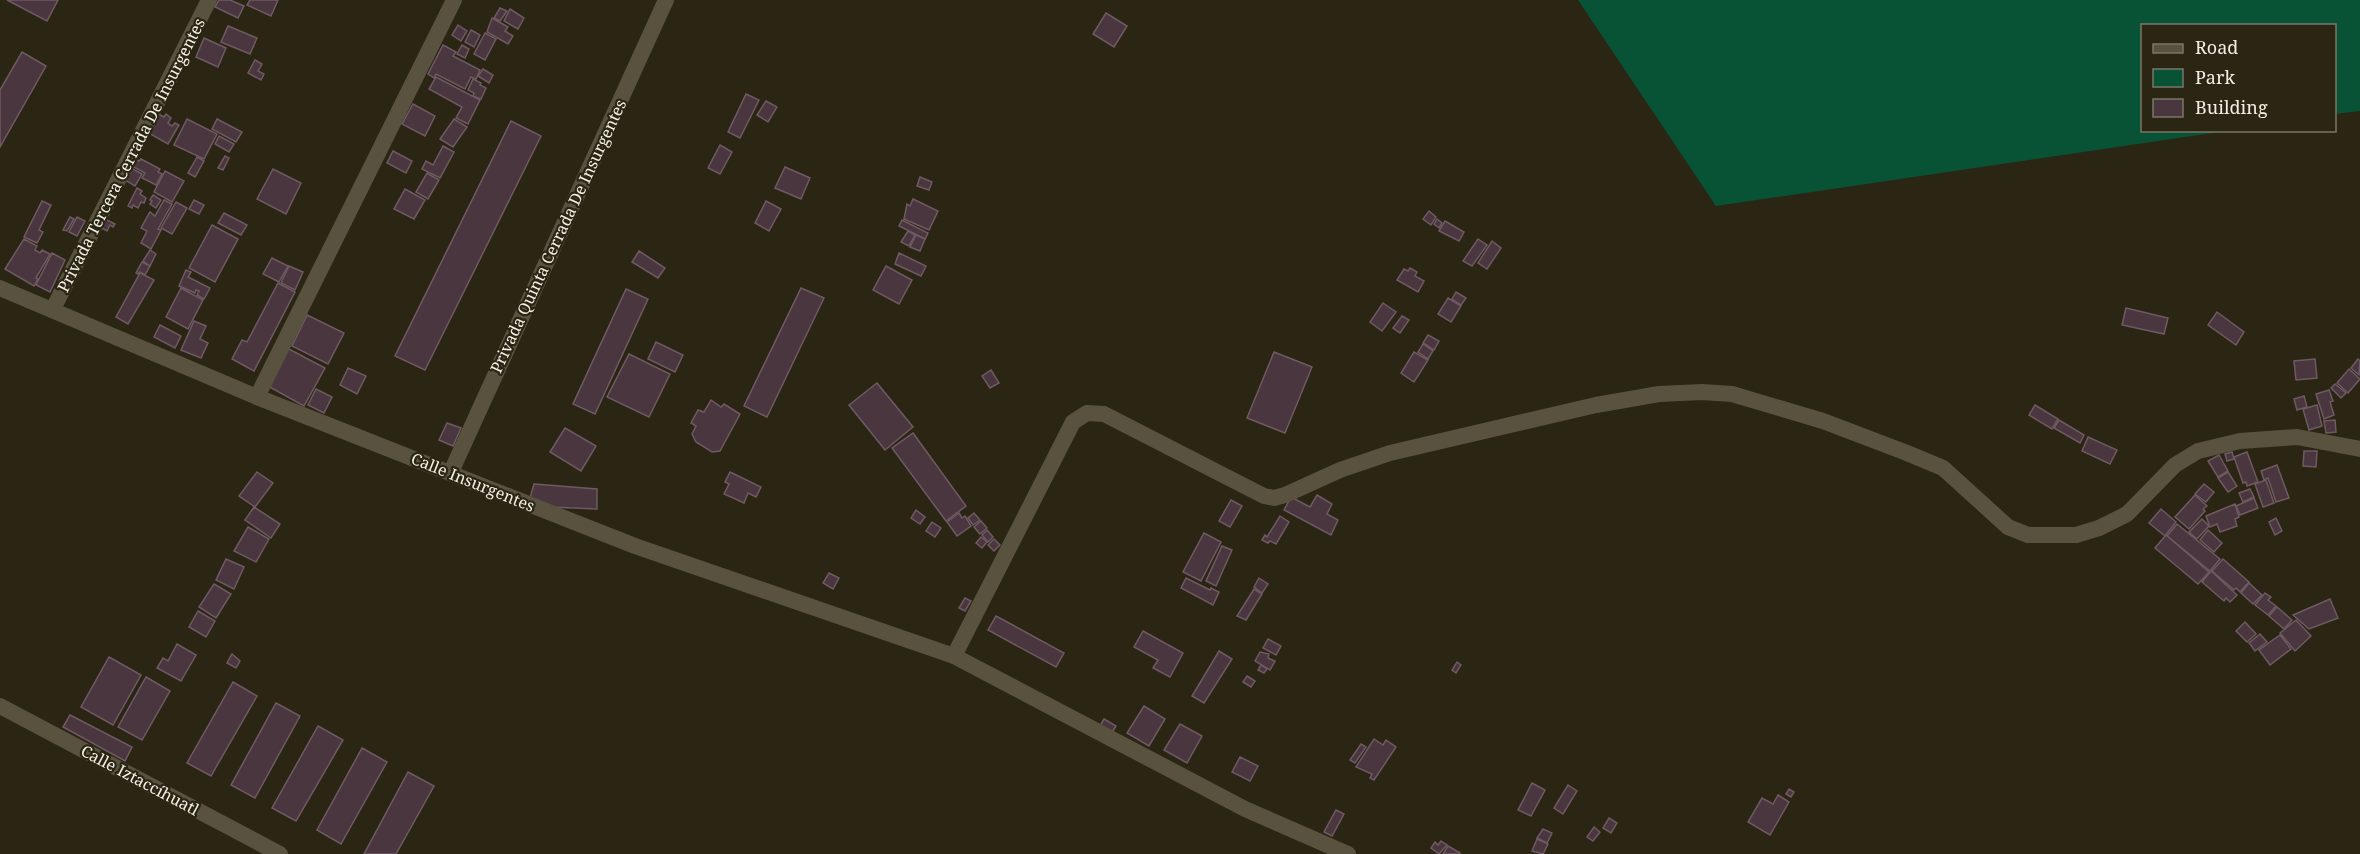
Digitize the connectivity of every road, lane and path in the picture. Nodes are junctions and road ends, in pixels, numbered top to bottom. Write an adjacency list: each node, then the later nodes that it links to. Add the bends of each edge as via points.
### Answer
1 (209, 0): 5 (street, Privada Tercera Cerrada De Insurgentes)
2 (453, 0): 6 (street)
3 (666, 0): 8 (street, Privada Quinta Cerrada De Insurgentes)
4 (0, 288): 5 (street, Calle Insurgentes)
5 (53, 309): 6 (street, Calle Insurgentes)
6 (257, 397): 8 (street, Calle Insurgentes)
7 (2359, 449): 9 (street, via 2297,437 2240,441 2198,451 2175,465 2127,514 2076,535 2049,536 2028,535 2008,527 1943,468 1823,421 1732,394 1659,394 1596,405 1390,453 1274,498 1104,414 1087,413 1073,422)
8 (451, 472): 9 (street, Calle Insurgentes, via 635,546)
9 (954, 656): 12 (street, Calle Insurgentes, via 1245,809)
10 (0, 706): 11 (street, Calle Iztaccíhuatl)
11 (280, 854)
12 (1348, 854)

